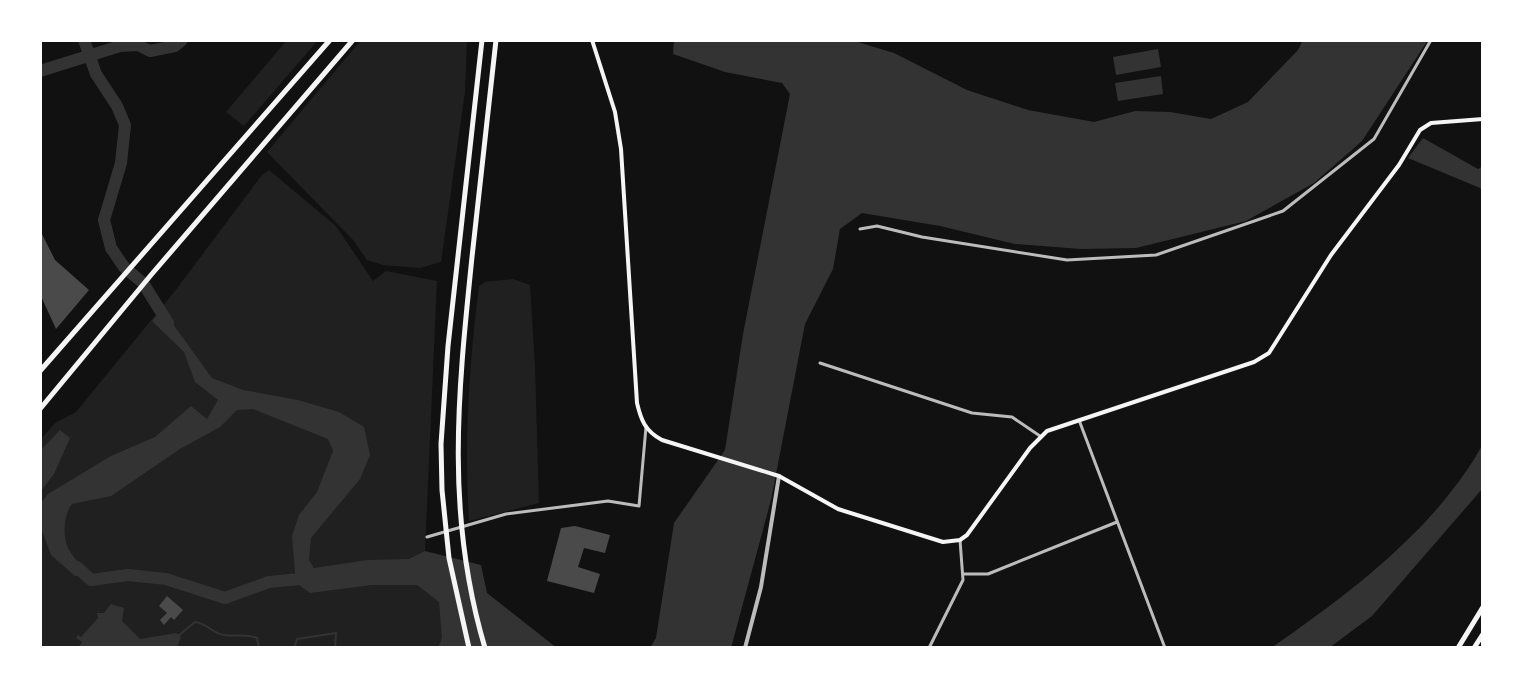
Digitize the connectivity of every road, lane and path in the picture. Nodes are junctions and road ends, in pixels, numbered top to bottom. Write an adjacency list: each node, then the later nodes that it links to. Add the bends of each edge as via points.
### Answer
1 (330, 40): 10 (highway)
2 (353, 40): 11 (highway)
3 (482, 40): 22 (highway, via 442,432 448,546)
4 (496, 40): 23 (highway, via 462,352 457,448 462,537)
5 (592, 40): 13 (main road, via 621,149 637,403)
6 (1431, 40): 8 (street, via 1374,139 1283,211 1156,255 1067,260 877,226)
7 (1483, 119): 12 (main road, via 1431,123 1420,130 1269,353)
8 (860, 229)
9 (820, 363): 14 (street, via 972,413 1012,417)
10 (40, 371)
11 (40, 409)
12 (1079, 420): 14 (main road); 16 (street)
13 (646, 427): 15 (main road, via 662,440); 17 (street, via 639,506 608,501 506,514)
14 (1040, 436): 18 (main road)
15 (779, 476): 18 (main road, via 838,509 937,541); 24 (street)
16 (1118, 522): 19 (street, via 988,574); 26 (street)
17 (427, 537)
18 (960, 540): 19 (street)
19 (963, 574): 25 (street)
20 (1483, 607): 27 (highway)
21 (1483, 634): 28 (highway)
22 (469, 648)
23 (485, 648)
24 (745, 648)
25 (929, 648)
26 (1165, 648)
27 (1458, 648)
28 (1474, 648)

